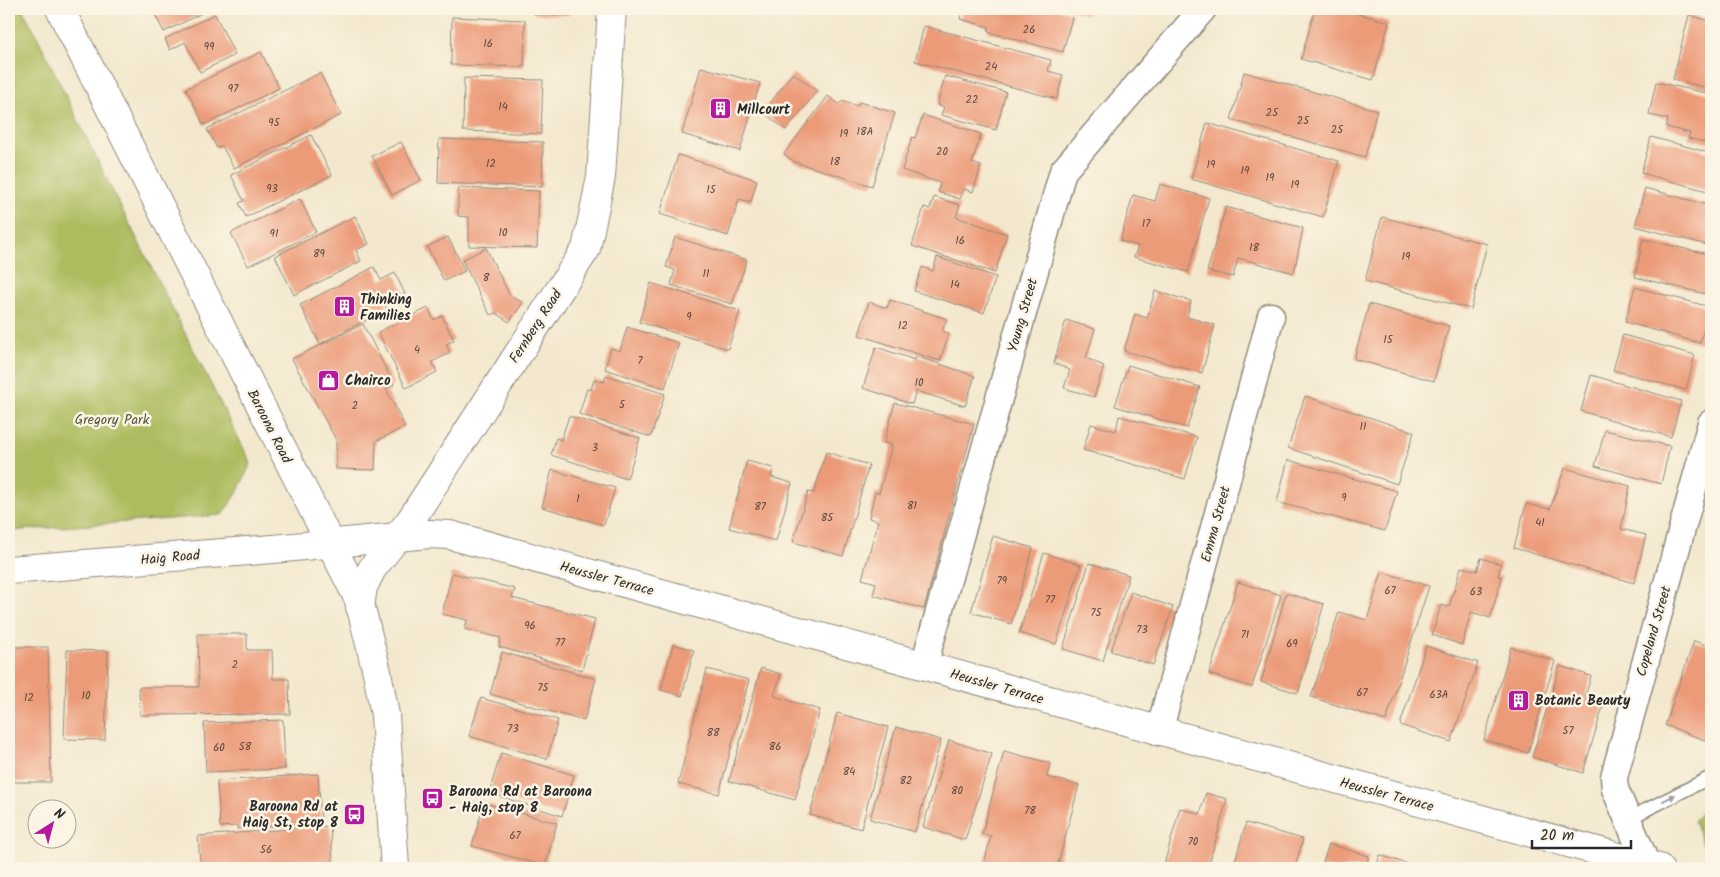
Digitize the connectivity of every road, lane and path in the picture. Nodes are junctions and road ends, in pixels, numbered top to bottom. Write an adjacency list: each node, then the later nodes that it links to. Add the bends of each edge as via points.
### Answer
1 (60, 9): 7 (street, Baroona Road, via 301,488)
2 (612, 9): 6 (street, Fernberg Road, via 601,177 586,249)
3 (1203, 9): 10 (street, Young Street, via 1063,171)
4 (1271, 316): 11 (street, Emma Street)
5 (1711, 423): 13 (street, Copeland Street, via 1617,762 1615,789)
6 (396, 538): 7 (street, Heussler Terrace); 9 (street, Fernberg Road, via 367,577); 10 (street, Heussler Terrace, via 437,534 462,538)
7 (332, 543): 8 (street, Haig Road); 9 (street, Baroona Road, via 358,596)
8 (9, 570)
9 (360, 607): 15 (street, Baroona Road, via 385,715)
10 (924, 665): 11 (street, Heussler Terrace)
11 (1159, 732): 14 (street, Heussler Terrace)
12 (1711, 777): 13 (lane, one-way to 12)
13 (1628, 819): 14 (street, Copeland Street)
14 (1653, 867)
15 (395, 868)

